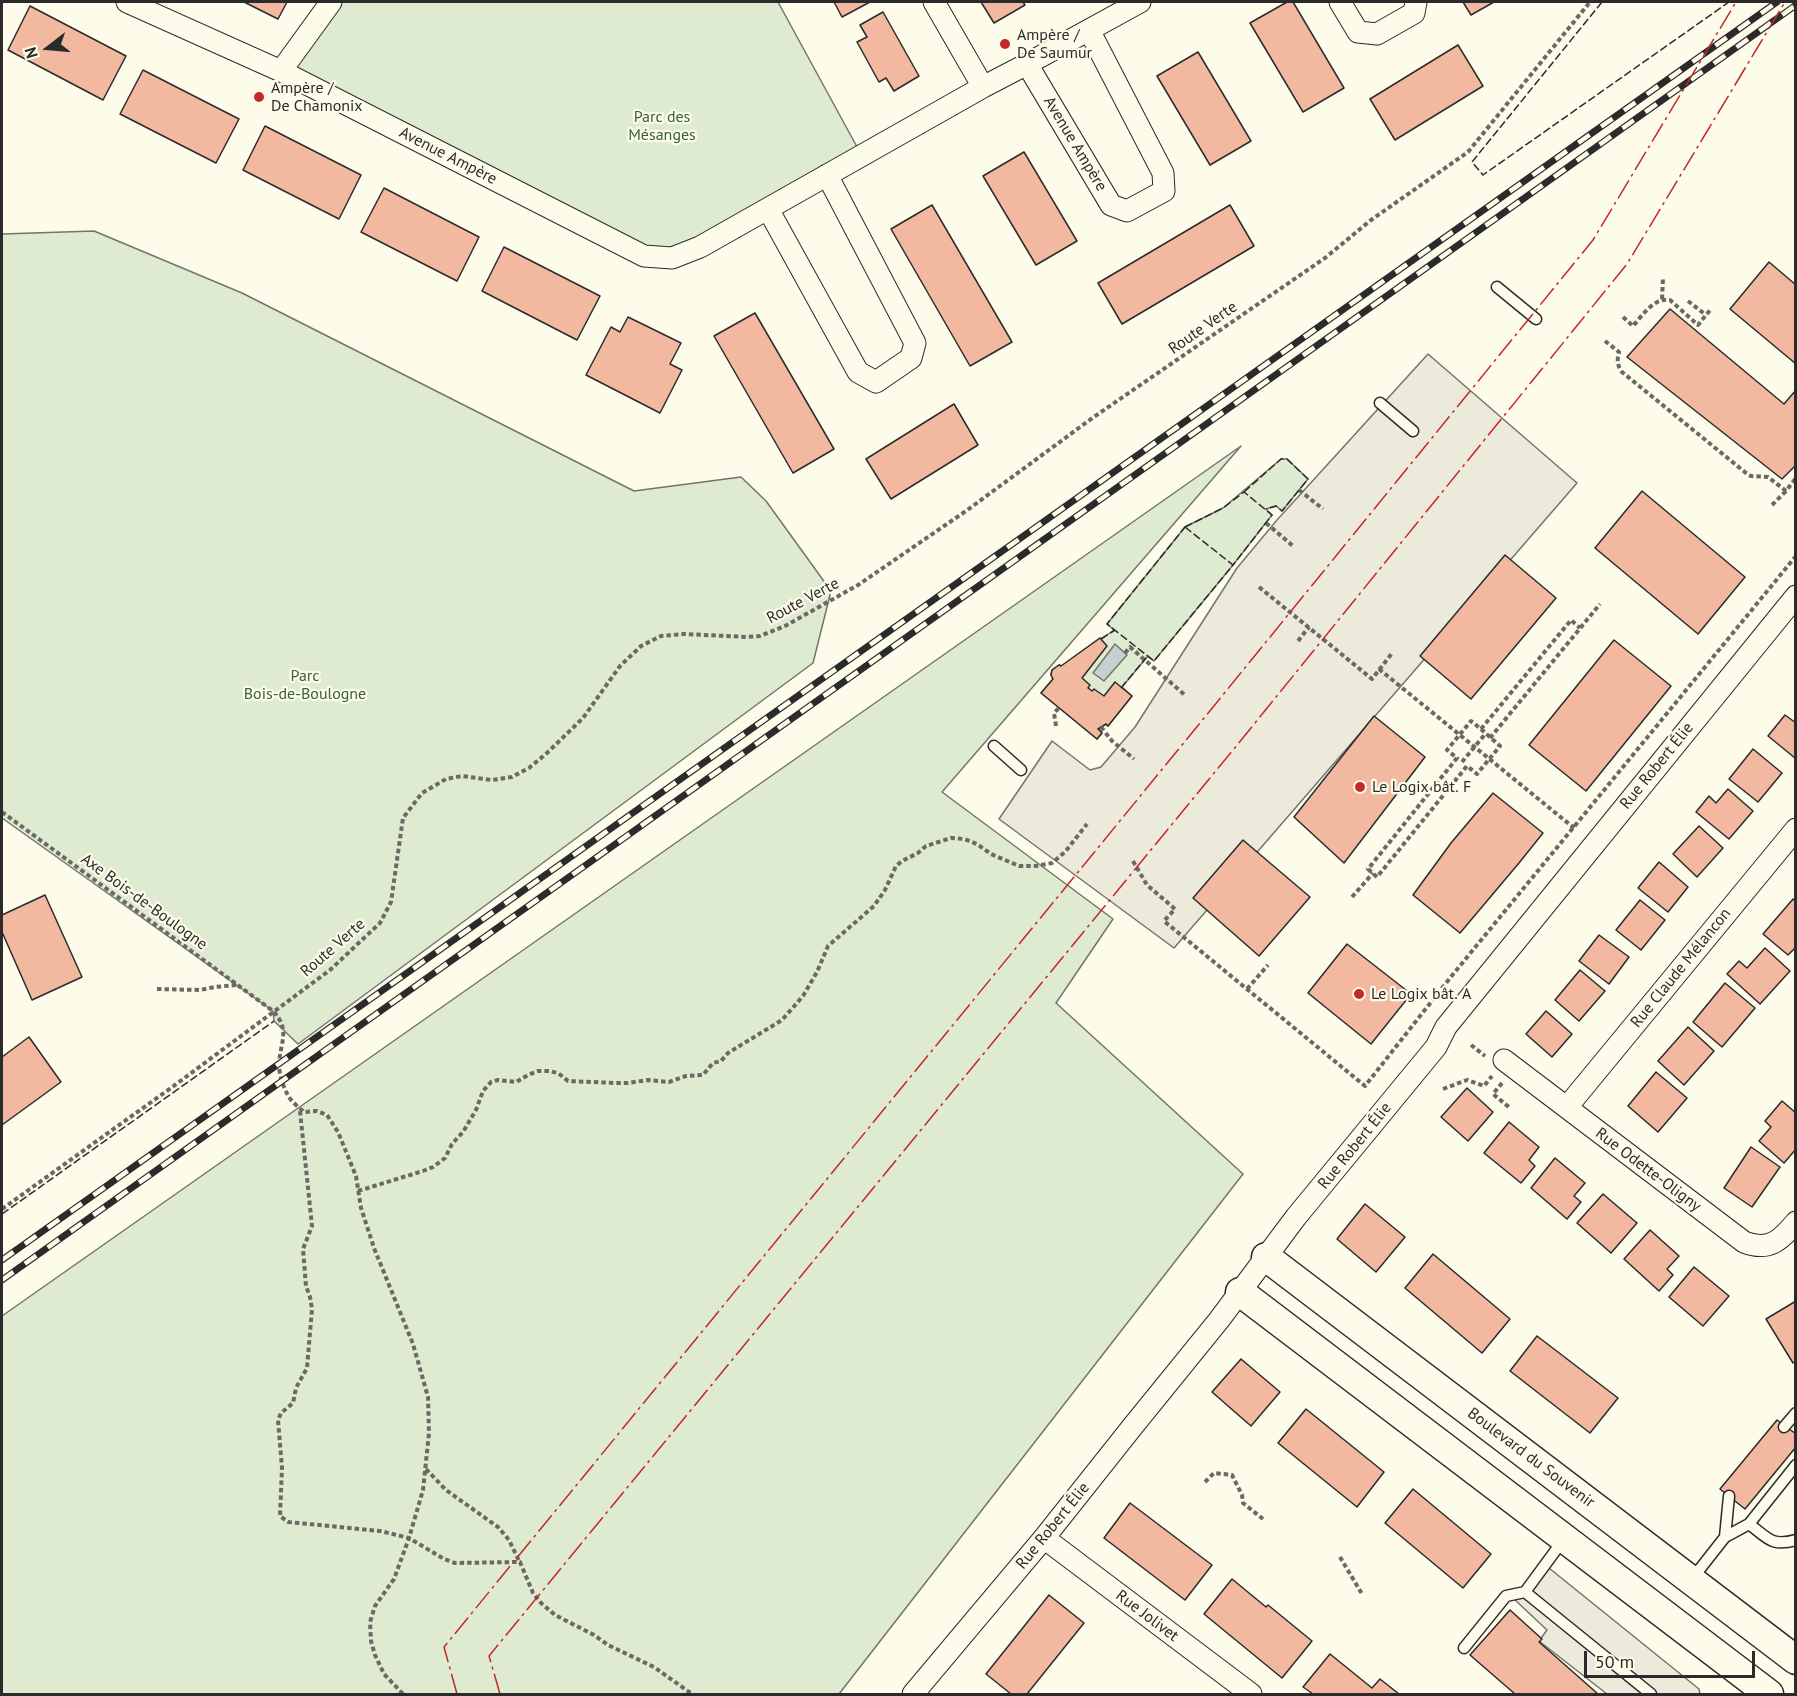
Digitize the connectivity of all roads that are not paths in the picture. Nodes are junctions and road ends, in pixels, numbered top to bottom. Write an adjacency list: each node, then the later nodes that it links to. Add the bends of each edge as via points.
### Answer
1 (127, 2): 9 (street, Avenue Ampère)
2 (331, 2): 9 (street)
3 (934, 2): 10 (street)
4 (1140, 2): 7 (street, Avenue Ampère)
5 (1340, 2): 6 (street, via 1358,32 1377,34 1414,13)
6 (1416, 2)
7 (1089, 30): 8 (street, Avenue Ampère); 8 (street, Avenue Ampère, via 1163,173 1164,190 1146,201 1127,211 1111,205)
8 (1027, 64): 10 (street, Avenue Ampère)
9 (281, 70): 12 (street, Avenue Ampère, via 644,256 672,258 700,247)
10 (983, 87): 11 (street, Avenue Ampère)
11 (827, 175): 12 (street, Avenue Ampère); 12 (street, via 915,343 911,358 876,382 858,372)
12 (768, 208)
13 (1497, 287): 14 (lane)
14 (1536, 319)
15 (1380, 403): 16 (lane)
16 (1413, 431)
17 (1796, 596): 24 (street, Rue Robert Élie, via 1446,1027 1436,1047)
18 (994, 746): 19 (lane)
19 (1021, 770)
20 (1796, 829): 22 (street, Rue Claude Mélancon)
21 (1497, 1067): 22 (street, Rue Odette-Oligny)
22 (1567, 1107): 23 (street, Rue Odette-Oligny, via 1744,1242 1769,1244)
23 (1796, 1222)
24 (1266, 1257): 25 (street, Rue Robert Élie); 35 (street, Boulevard du Souvenir)
25 (1240, 1292): 32 (street, Rue Robert Élie); 33 (street)
26 (1796, 1413): 27 (lane)
27 (1784, 1427)
28 (1796, 1465): 30 (lane)
29 (1729, 1496): 31 (lane)
30 (1749, 1524): 31 (lane); 34 (lane, via 1774,1543)
31 (1725, 1537): 35 (lane)
32 (1044, 1538): 40 (street, Rue Robert Élie); 41 (street, Rue Jolivet)
33 (1564, 1539): 36 (lane); 39 (street)
34 (1796, 1540)
35 (1691, 1580): 38 (street, Boulevard du Souvenir)
36 (1525, 1592): 37 (lane, via 1506,1596); 42 (lane)
37 (1464, 1648)
38 (1794, 1657): 39 (street)
39 (1764, 1693)
40 (913, 1695)
41 (1251, 1695)
42 (1651, 1695)

